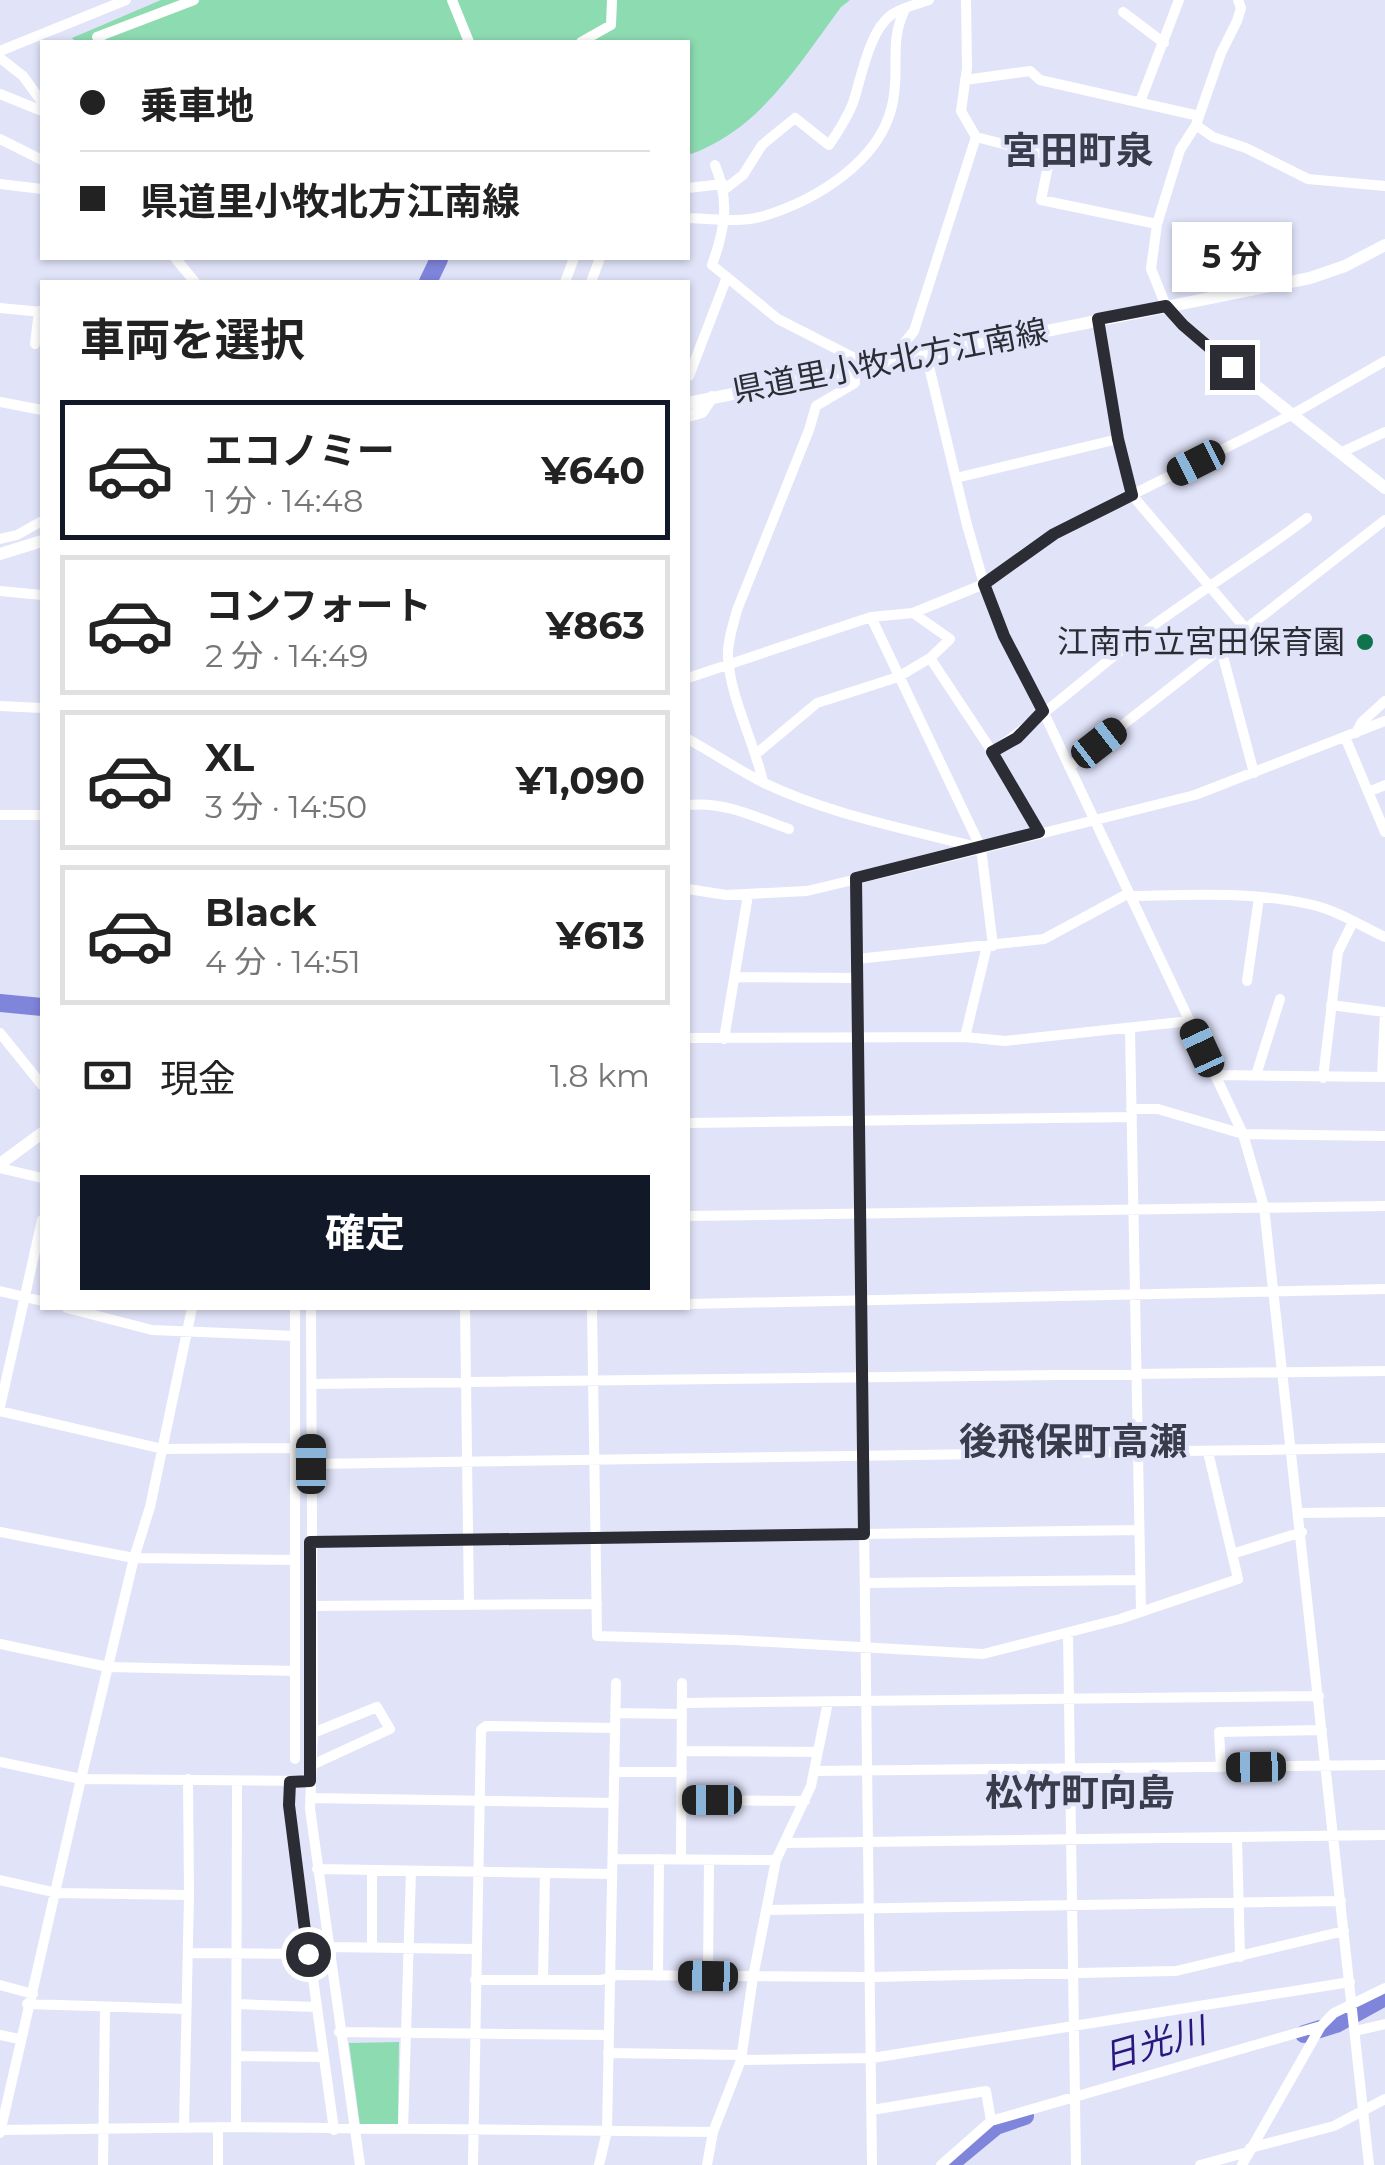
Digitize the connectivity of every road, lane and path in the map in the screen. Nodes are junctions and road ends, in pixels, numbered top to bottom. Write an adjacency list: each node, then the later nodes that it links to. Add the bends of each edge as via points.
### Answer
1 (126, 0): 15 (street)
2 (194, 0): 11 (street)
3 (452, 0): 12 (street)
4 (612, 0): 13 (street, via 611,24)
5 (929, 0): 9 (street)
6 (966, 0): 16 (street)
7 (1180, 0): 14 (street)
8 (1238, 0): 21 (street, via 1238,21)
9 (905, 10): 28 (street, via 876,33 852,105 829,146 795,118); 32 (street, via 894,38 898,76 892,110 862,160 763,216)
10 (1123, 12): 14 (street)
11 (99, 40)
12 (468, 40)
13 (584, 40)
14 (1164, 43): 19 (street)
15 (0, 54): 18 (street)
16 (965, 80): 19 (street, via 1030,71 1040,80); 22 (street, via 961,111)
17 (0, 94): 20 (street)
18 (40, 99)
19 (1140, 102): 21 (street)
20 (40, 110)
21 (1197, 121): 27 (street, via 1213,137 1308,179); 33 (street, via 1180,150)
22 (976, 137): 33 (street, via 1046,155 1041,200); 45 (street, via 914,331)
23 (0, 139): 24 (street)
24 (40, 159)
25 (715, 164): 28 (street)
26 (0, 184): 30 (street)
27 (1385, 186)
28 (724, 187): 29 (street); 32 (street)
29 (690, 188)
30 (40, 190)
31 (690, 218): 32 (street)
32 (724, 220): 36 (street, via 712,265)
33 (1157, 224): 38 (street, via 1151,269)
34 (1385, 245): 38 (main road, 県道里小牧北方江南線, via 1310,278)
35 (177, 260): 37 (street)
36 (727, 277): 47 (street, via 778,319); 49 (street)
37 (193, 280)
38 (1166, 306): 42 (main road, 県道里小牧北方江南線); 54 (main road)
39 (0, 308): 40 (street)
40 (40, 312)
41 (40, 318): 43 (street)
42 (1098, 319): 44 (main road, 県道里小牧北方江南線); 57 (street)
43 (36, 344)
44 (926, 354): 45 (main road, 県道里小牧北方江南線); 59 (street)
45 (890, 362): 47 (main road, 県道里小牧北方江南線)
46 (1384, 365): 54 (street)
47 (870, 366): 48 (main road, 県道里小牧北方江南線)
48 (854, 370): 50 (main road, 県道里小牧北方江南線); 77 (street, via 856,383 816,406 737,610)
49 (690, 373)
50 (712, 397): 52 (main road, 県道里小牧北方江南線); 55 (main road, via 702,412)
51 (0, 402): 53 (street)
52 (690, 403)
53 (40, 410)
54 (1292, 414): 58 (main road); 61 (street)
55 (690, 415)
56 (1385, 432): 58 (street)
57 (1118, 439): 59 (street); 61 (street)
58 (1340, 453): 60 (main road)
59 (956, 478): 68 (street)
60 (1385, 488)
61 (1132, 495): 68 (street, via 1054,534); 69 (street)
62 (1307, 518): 69 (street)
63 (1385, 520): 74 (street)
64 (40, 521): 65 (street)
65 (0, 539)
66 (40, 542): 67 (main road)
67 (0, 554)
68 (984, 584): 72 (street); 83 (street)
69 (1209, 586): 74 (street); 83 (street)
70 (0, 591): 71 (street)
71 (40, 595)
72 (912, 613): 73 (street); 76 (street, via 950,639)
73 (871, 618): 77 (street); 79 (street)
74 (1246, 629): 75 (street)
75 (1221, 649): 89 (street); 90 (street)
76 (930, 658): 79 (street); 87 (street)
77 (728, 662): 78 (street); 88 (street)
78 (690, 677)
79 (898, 677): 88 (street, via 817,703); 101 (street)
80 (1385, 700): 85 (street)
81 (0, 706): 82 (street)
82 (40, 708)
83 (1043, 711): 87 (street); 89 (street)
84 (1385, 722): 85 (street)
85 (1350, 735): 90 (street); 93 (street)
86 (690, 740): 91 (street)
87 (992, 752): 99 (street)
88 (756, 754): 91 (street)
89 (1069, 766): 97 (street)
90 (1254, 773): 97 (street, via 1195,795)
91 (763, 782): 101 (street)
92 (1385, 785): 93 (street)
93 (1368, 792): 100 (street)
94 (690, 805): 98 (street, via 710,802)
95 (40, 815): 96 (street)
96 (0, 816)
97 (1093, 818): 99 (street); 105 (street)
98 (789, 829)
99 (1039, 832): 101 (street)
100 (1385, 832)
101 (982, 848): 102 (street); 109 (street)
102 (856, 878): 104 (street); 110 (street)
103 (690, 890): 104 (street)
104 (748, 894): 111 (street)
105 (1130, 894): 106 (street); 109 (street, via 1044,939); 117 (street)
106 (1259, 898): 107 (street, via 1312,904); 113 (street)
107 (1353, 922): 108 (street); 115 (street, via 1338,952)
108 (1385, 937)
109 (990, 946): 110 (street); 123 (street)
110 (857, 959): 112 (street)
111 (735, 977): 112 (street); 122 (street)
112 (858, 978): 120 (street)
113 (1247, 981)
114 (1280, 999): 126 (street)
115 (1330, 1005): 116 (street); 128 (street)
116 (1385, 1012): 127 (street)
117 (1190, 1021): 118 (street); 125 (street)
118 (1130, 1028): 123 (street); 130 (street)
119 (0, 1033): 124 (street)
120 (858, 1037): 122 (street); 123 (street); 131 (street)
121 (690, 1038): 122 (street)
122 (724, 1038)
123 (966, 1038)
124 (5, 1044): 129 (street)
125 (1214, 1075): 126 (street); 133 (street)
126 (1256, 1075): 128 (street)
127 (1384, 1077): 128 (street)
128 (1323, 1078)
129 (40, 1084)
130 (1132, 1113): 131 (street); 133 (street, via 1158,1110); 140 (street)
131 (859, 1121): 132 (street); 141 (street)
132 (690, 1123)
133 (1243, 1134): 135 (street); 139 (street)
134 (40, 1135): 136 (main road)
135 (1385, 1136)
136 (0, 1166): 137 (street)
137 (40, 1177)
138 (1385, 1206): 139 (street)
139 (1264, 1207): 140 (street); 146 (street)
140 (1133, 1209): 141 (street); 147 (street)
141 (860, 1213): 142 (street); 149 (street)
142 (690, 1216)
143 (40, 1229): 148 (street)
144 (1385, 1289): 146 (street)
145 (0, 1291): 148 (street)
146 (1276, 1293): 147 (street); 160 (street)
147 (1135, 1295): 149 (street); 162 (street)
148 (24, 1297): 150 (street); 167 (street)
149 (862, 1300): 151 (street); 163 (street)
150 (40, 1301)
151 (690, 1304)
152 (75, 1310): 158 (street)
153 (192, 1310): 158 (street)
154 (296, 1310): 159 (street)
155 (311, 1310): 165 (street)
156 (466, 1310): 166 (street)
157 (592, 1310): 164 (street)
158 (186, 1334): 159 (street); 170 (street)
159 (295, 1336): 168 (street)
160 (1283, 1370): 161 (street); 162 (street); 171 (street)
161 (1385, 1371)
162 (1136, 1374): 163 (street); 173 (street)
163 (862, 1378): 164 (street); 174 (street)
164 (593, 1382): 166 (street); 175 (street)
165 (311, 1384): 166 (street); 177 (street)
166 (466, 1384): 176 (street)
167 (0, 1409): 170 (street)
168 (295, 1448): 170 (street); 189 (street)
169 (1385, 1448): 171 (street)
170 (163, 1449): 188 (street)
171 (1293, 1451): 172 (street); 179 (street)
172 (1208, 1452): 173 (street); 187 (street)
173 (1138, 1453): 174 (street); 180 (street)
174 (864, 1457): 175 (street); 183 (street)
175 (594, 1461): 176 (street); 184 (street)
176 (466, 1462): 177 (street); 185 (street)
177 (311, 1464): 186 (street)
178 (1385, 1512): 179 (street)
179 (1299, 1514): 182 (street)
180 (1140, 1530): 183 (street); 190 (street)
181 (0, 1532): 188 (street)
182 (1302, 1532): 187 (street); 203 (street)
183 (864, 1534): 184 (street); 191 (street)
184 (596, 1538): 185 (street); 193 (street)
185 (467, 1540): 186 (street); 192 (street)
186 (310, 1542): 194 (street)
187 (1232, 1554): 195 (street, via 1238,1579)
188 (134, 1558): 189 (street); 199 (street)
189 (295, 1560): 200 (street)
190 (1140, 1580): 191 (street); 195 (street)
191 (865, 1583): 198 (street)
192 (468, 1603): 193 (street); 194 (street)
193 (597, 1604): 198 (street, via 597,1636)
194 (310, 1606): 211 (street)
195 (1141, 1612): 196 (street)
196 (1068, 1634): 198 (street, via 984,1654); 204 (street)
197 (0, 1644): 199 (street)
198 (866, 1647): 205 (street)
199 (108, 1666): 200 (street); 225 (street)
200 (295, 1672): 214 (street)
201 (616, 1683): 208 (street)
202 (682, 1683): 207 (street)
203 (1318, 1696): 204 (street); 210 (street)
204 (1068, 1698): 205 (street); 220 (street)
205 (866, 1701): 206 (street); 224 (street)
206 (828, 1702): 207 (street); 213 (street)
207 (682, 1708): 208 (street); 212 (street)
208 (616, 1713): 209 (street)
209 (615, 1728): 222 (street); 231 (street, via 486,1726)
210 (1322, 1730): 218 (street); 219 (street, via 1219,1732)
211 (312, 1733): 217 (street); 217 (street, via 377,1707 390,1729)
212 (682, 1751): 213 (street); 223 (street)
213 (818, 1752): 221 (street)
214 (295, 1759)
215 (0, 1762): 225 (street)
216 (1385, 1765): 218 (street)
217 (312, 1766): 227 (street)
218 (1326, 1766): 219 (street); 236 (street)
219 (1221, 1768): 220 (street)
220 (1070, 1769): 224 (street); 238 (street)
221 (814, 1771): 224 (street); 233 (street)
222 (614, 1772): 223 (street); 234 (street)
223 (682, 1772): 232 (street)
224 (868, 1772): 239 (street)
225 (81, 1778): 226 (street); 253 (street)
226 (188, 1779): 228 (street); 254 (street)
227 (310, 1781): 229 (street); 230 (street)
228 (237, 1782): 229 (street); 266 (street)
229 (290, 1782): 267 (street)
230 (310, 1798): 231 (street); 246 (street)
231 (480, 1800): 234 (street); 249 (street)
232 (682, 1800): 233 (street); 243 (street)
233 (805, 1801): 240 (street)
234 (614, 1803): 241 (street)
235 (1385, 1835): 236 (street)
236 (1334, 1836): 237 (street); 255 (street)
237 (1237, 1837): 238 (street); 256 (street)
238 (1071, 1840): 239 (street); 257 (street)
239 (870, 1842): 240 (street); 258 (street)
240 (784, 1843): 245 (street)
241 (613, 1859): 242 (street); 251 (street)
242 (659, 1859): 243 (street); 270 (street)
243 (681, 1859): 244 (street)
244 (709, 1860): 245 (street); 271 (street)
245 (776, 1860): 259 (street)
246 (318, 1869): 247 (street); 261 (street)
247 (372, 1870): 248 (street); 262 (street)
248 (410, 1871): 249 (street); 263 (street)
249 (476, 1872): 250 (street); 264 (street)
250 (545, 1873): 251 (street); 276 (street)
251 (611, 1874): 274 (street)
252 (0, 1880): 253 (street)
253 (57, 1893): 254 (street); 280 (street)
254 (189, 1895): 265 (street)
255 (1341, 1901): 256 (street); 260 (street)
256 (1239, 1903): 257 (street); 268 (street)
257 (1072, 1907): 258 (street); 269 (street)
258 (870, 1909): 259 (street); 272 (street)
259 (767, 1910): 273 (street)
260 (1344, 1931): 268 (street); 277 (street)
261 (328, 1947): 262 (street); 290 (street)
262 (372, 1948): 263 (street)
263 (410, 1948): 264 (street); 291 (street)
264 (475, 1949): 275 (street)
265 (188, 1952): 266 (street); 284 (street)
266 (236, 1952): 267 (street); 281 (street)
267 (308, 1954): 282 (street)
268 (1240, 1957): 269 (street, via 1176,1971)
269 (1072, 1973): 272 (street); 287 (street)
270 (658, 1976): 271 (street); 274 (street)
271 (708, 1976): 273 (street)
272 (872, 1976): 273 (street); 300 (street)
273 (752, 1977): 299 (street)
274 (609, 1978): 276 (street); 294 (street)
275 (475, 1980): 276 (street); 292 (street)
276 (543, 1980)
277 (1350, 1982): 285 (street); 287 (street)
278 (0, 1986): 280 (street)
279 (1385, 1988): 285 (street)
280 (30, 1999): 283 (street); 295 (street)
281 (237, 2004): 282 (street); 297 (street)
282 (316, 2006): 298 (street)
283 (105, 2007): 284 (street); 309 (street)
284 (186, 2009): 306 (street)
285 (1353, 2011): 288 (street, via 1334,2012); 289 (street)
286 (1385, 2024): 289 (street)
287 (1073, 2026): 300 (street); 302 (street)
288 (1320, 2028): 302 (street); 317 (street)
289 (1355, 2031): 304 (street)
290 (340, 2032): 291 (street); 308 (street)
291 (404, 2033): 292 (street); 311 (street)
292 (474, 2034): 294 (street); 313 (street)
293 (0, 2035): 295 (street)
294 (608, 2035): 296 (street)
295 (19, 2038): 314 (street)
296 (608, 2053): 299 (street); 315 (street)
297 (238, 2056): 298 (street); 307 (street)
298 (323, 2056): 312 (street)
299 (741, 2057): 300 (street); 316 (street)
300 (872, 2058): 303 (street)
301 (1385, 2099): 304 (street)
302 (1075, 2100): 305 (street); 327 (street)
303 (872, 2110): 305 (street, via 986,2092); 325 (street)
304 (1362, 2113): 317 (street); 330 (street)
305 (991, 2121): 318 (street)
306 (184, 2128): 309 (street); 310 (street)
307 (236, 2128): 310 (street); 312 (street)
308 (353, 2128): 311 (street); 312 (street); 321 (street)
309 (103, 2129): 314 (street); 319 (street)
310 (218, 2129): 320 (street)
311 (403, 2129): 313 (street)
312 (334, 2130)
313 (473, 2130): 315 (street); 322 (street)
314 (0, 2131)
315 (606, 2131): 316 (street); 323 (street)
316 (713, 2132): 324 (street)
317 (1249, 2150): 328 (street); 329 (street)
318 (958, 2158): 326 (street)
319 (103, 2165)
320 (218, 2165)
321 (360, 2165)
322 (473, 2165)
323 (599, 2165)
324 (706, 2165)
325 (872, 2165)
326 (941, 2165)
327 (1076, 2165)
328 (1200, 2165)
329 (1242, 2165)
330 (1369, 2165)

